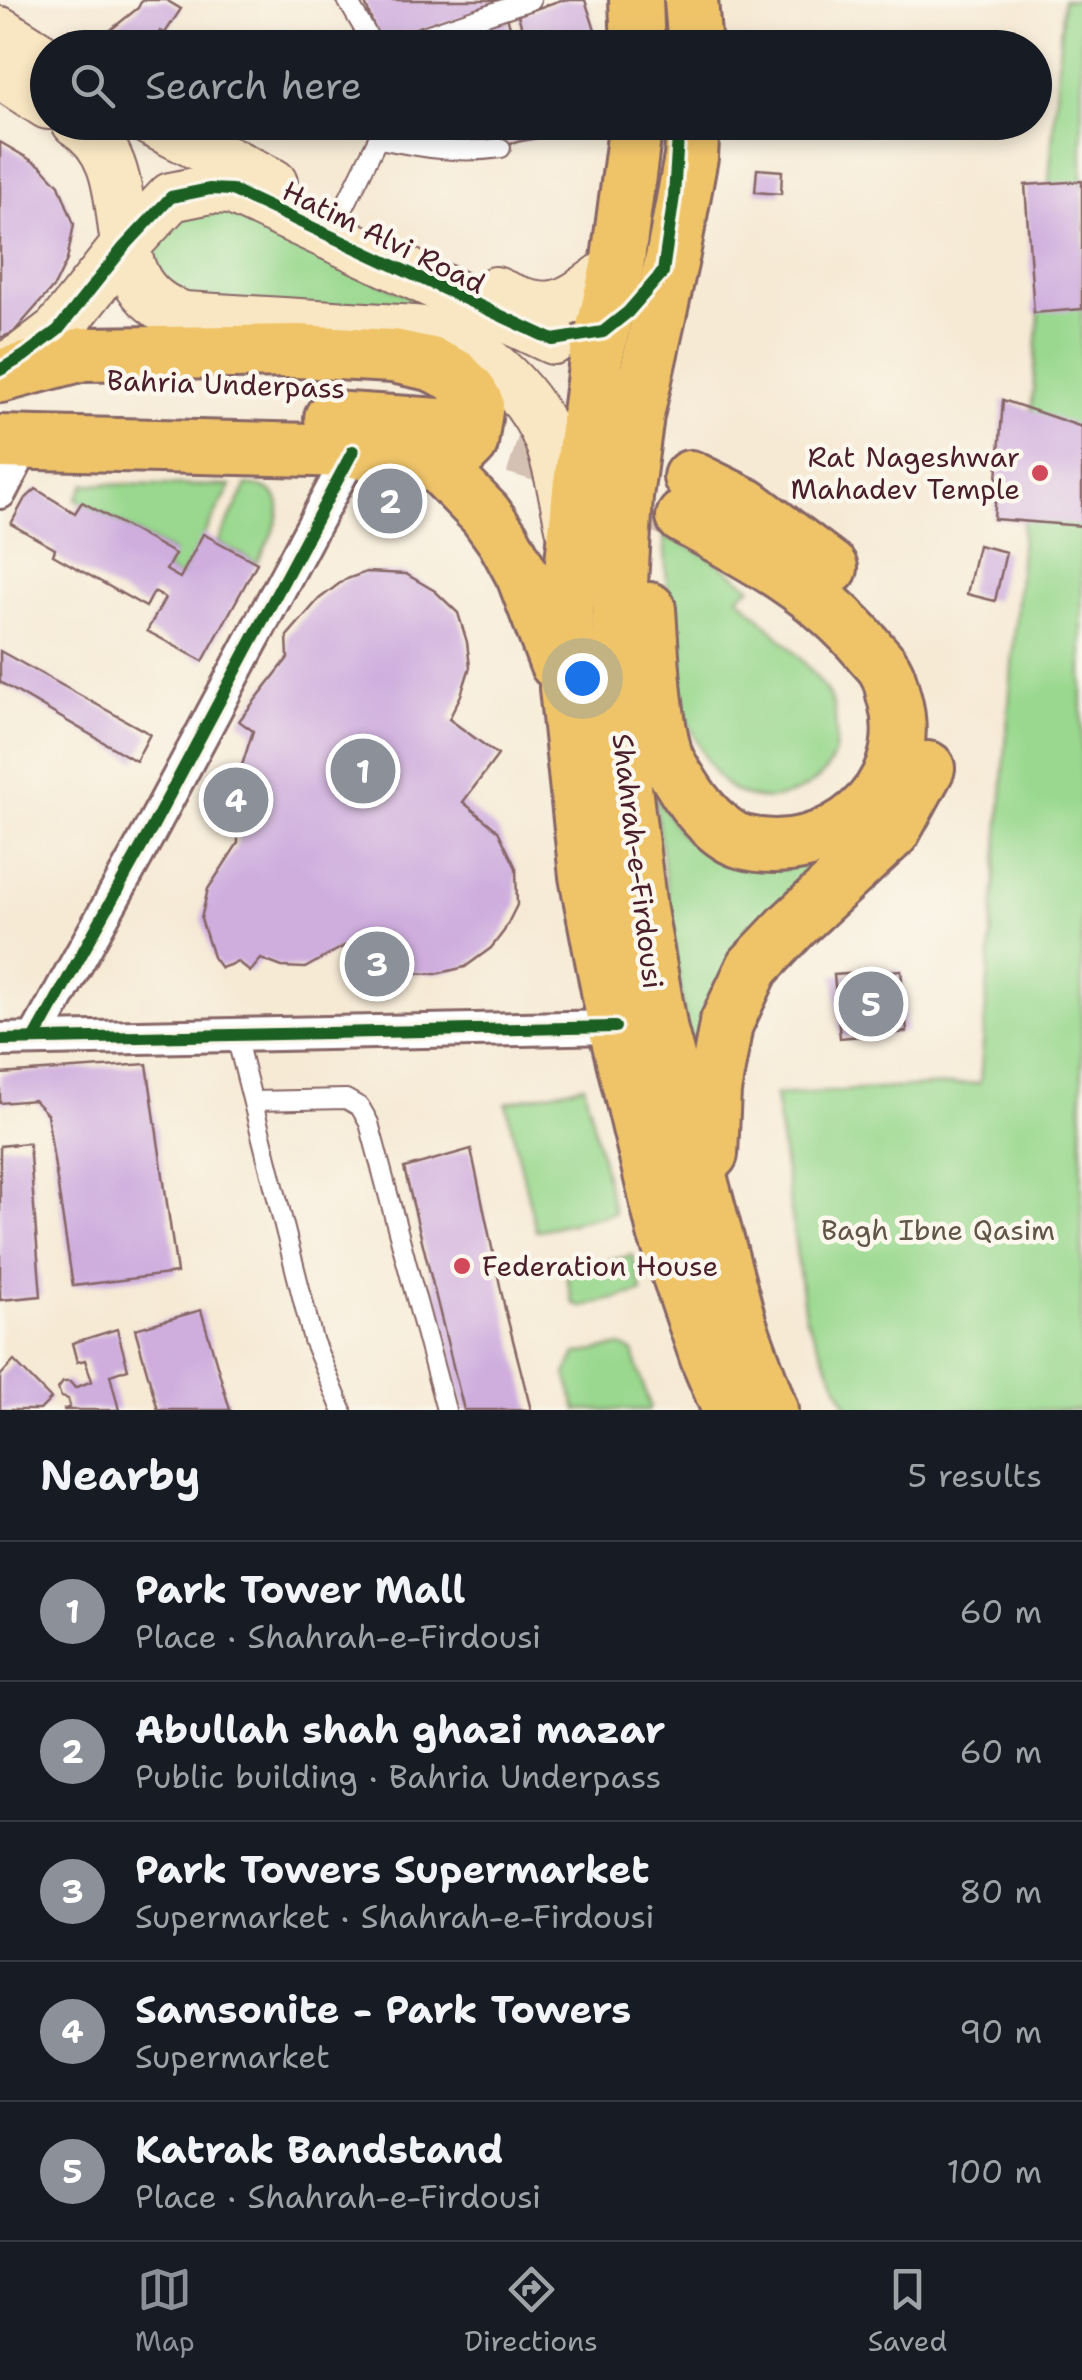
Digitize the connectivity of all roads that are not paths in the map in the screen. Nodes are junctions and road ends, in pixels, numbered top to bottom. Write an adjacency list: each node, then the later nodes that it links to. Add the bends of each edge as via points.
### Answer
1 (346, 0): 5 (lane)
2 (531, 0): 6 (lane)
3 (636, 0): 7 (main road)
4 (691, 0): 8 (main road)
5 (364, 30)
6 (441, 30)
7 (637, 30)
8 (694, 30)
9 (0, 31): 10 (street)
10 (30, 49)
11 (0, 74): 12 (street)
12 (30, 93)
13 (93, 140): 23 (street, via 118,180)
14 (184, 140): 19 (street, Hatim Alvi Road)
15 (379, 140): 22 (lane)
16 (407, 140): 20 (lane, via 434,150)
17 (634, 140): 24 (main road)
18 (692, 140): 31 (main road, Shahrah-e-Firdousi, via 637,415)
19 (198, 148): 21 (street); 22 (street, Hatim Alvi Road)
20 (502, 148)
21 (232, 190): 23 (street, via 170,198); 25 (street)
22 (342, 214): 24 (street, Hatim Alvi Road, via 528,304 564,304)
23 (124, 246): 26 (street, via 58,330); 32 (street, via 148,296 184,316 399,329 464,346 500,372 531,407 560,478)
24 (617, 267): 25 (main road)
25 (575, 350): 31 (main road)
26 (0, 375): 27 (main road, Bahria Underpass, via 359,388); 27 (main road, via 83,354 393,356 431,364 470,391 476,404 471,444 454,460)
27 (444, 429): 28 (main road, Bahria Underpass, via 239,413); 29 (main road); 33 (main road, via 522,576)
28 (9, 434): 29 (main road); 30 (street)
29 (352, 450): 36 (street)
30 (0, 492)
31 (603, 494): 32 (main road, Shahrah-e-Firdousi); 39 (main road, Shahrah-e-Firdousi, via 622,772 640,910 662,1030); 39 (main road, via 646,549 666,755 697,809 740,841 783,846 826,837 858,818 885,783 898,753 900,723 887,672 848,626 686,497 747,505 844,578 887,621 924,673 934,721 930,762 893,832 753,967 726,1024 714,1091)
32 (574, 550): 33 (main road, Shahrah-e-Firdousi)
33 (566, 688): 34 (main road, Shahrah-e-Firdousi, via 586,876)
34 (615, 1027): 35 (street); 42 (main road, Shahrah-e-Firdousi, via 664,1232)
35 (236, 1036): 36 (street); 38 (lane)
36 (36, 1038): 37 (street)
37 (0, 1040)
38 (252, 1101): 40 (lane, via 314,1340); 41 (lane, via 346,1098 369,1122)
39 (709, 1201): 43 (main road, Shahrah-e-Firdousi, via 740,1325)
40 (342, 1410)
41 (446, 1410)
42 (730, 1410)
43 (771, 1410)

